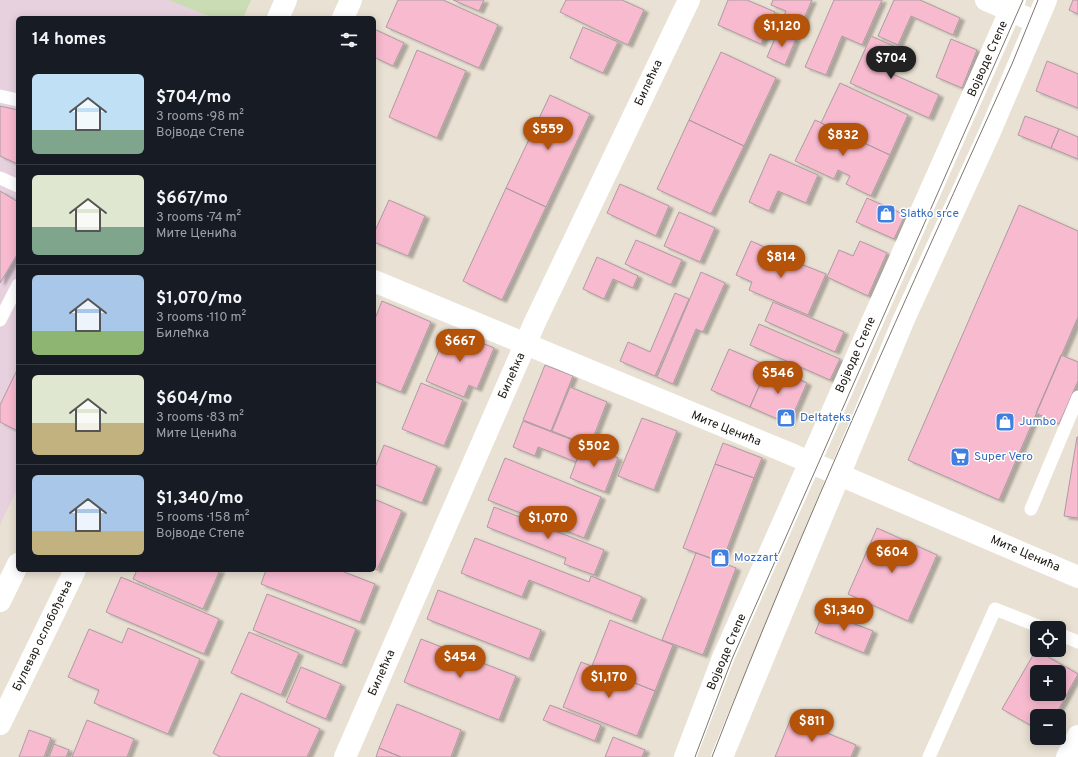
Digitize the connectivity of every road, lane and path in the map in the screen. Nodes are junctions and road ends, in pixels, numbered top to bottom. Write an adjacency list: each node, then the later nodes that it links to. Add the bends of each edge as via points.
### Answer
1 (286, 0): 7 (main road)
2 (352, 0): 8 (main road)
3 (689, 0): 17 (main road, Билећка)
4 (986, 0): 6 (main road)
5 (1046, 0): 9 (main road)
6 (1012, 5): 9 (main road); 19 (main road, Војводе Степе)
7 (279, 16)
8 (344, 16)
9 (1036, 22): 20 (main road, via 989,134 904,319)
10 (0, 96): 11 (lane)
11 (16, 100)
12 (0, 178): 13 (lane)
13 (16, 185)
14 (376, 282): 17 (main road, Мите Ценића)
15 (16, 289): 16 (lane)
16 (0, 320)
17 (525, 345): 19 (main road, Мите Ценића); 31 (main road, Билећка)
18 (1078, 397): 21 (lane)
19 (810, 463): 20 (main road, Мите Ценића); 32 (main road, Војводе Степе, via 723,658)
20 (839, 476): 24 (main road, Мите Ценића); 33 (main road)
21 (1031, 509)
22 (16, 568): 25 (main road)
23 (74, 572): 29 (main road, Булевар ослобођења)
24 (1078, 577)
25 (0, 601)
26 (1030, 623): 34 (lane, via 995,609)
27 (1066, 637): 28 (lane)
28 (1078, 642)
29 (0, 724)
30 (1078, 736): 35 (main road)
31 (345, 757)
32 (685, 757)
33 (722, 757)
34 (929, 757)
35 (1067, 757)

